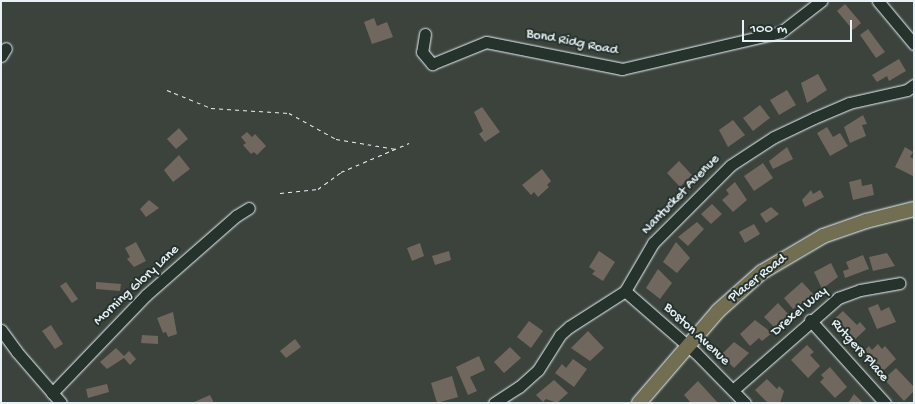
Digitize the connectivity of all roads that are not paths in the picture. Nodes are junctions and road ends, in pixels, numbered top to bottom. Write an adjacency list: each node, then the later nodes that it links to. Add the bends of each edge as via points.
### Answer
1 (821, 1): 3 (street, Bond Ridg Road, via 781,32 622,68 486,42 432,64 422,52)
2 (878, 1): 4 (street)
3 (425, 34)
4 (914, 44)
5 (914, 85): 9 (street, Nantucket Avenue, via 907,90 849,103 814,118 774,137 731,165 653,243)
6 (249, 208): 14 (street, Morning Glory Lane, via 146,295)
7 (914, 209): 12 (main road, Placer Road, via 844,228 788,255 728,301)
8 (899, 283): 10 (street, Drexel Way, via 848,293)
9 (625, 291): 12 (street, Boston Avenue); 16 (street, via 564,331 538,370)
10 (810, 320): 13 (street, Drexel Way); 19 (street, Rutgers Place)
11 (1, 330): 14 (street)
12 (688, 346): 13 (street, Boston Avenue); 17 (main road, Placer Road)
13 (733, 390): 18 (street, Boston Avenue)
14 (52, 393): 15 (street)
15 (61, 403)
16 (494, 403)
17 (639, 403)
18 (745, 403)
19 (885, 403)

